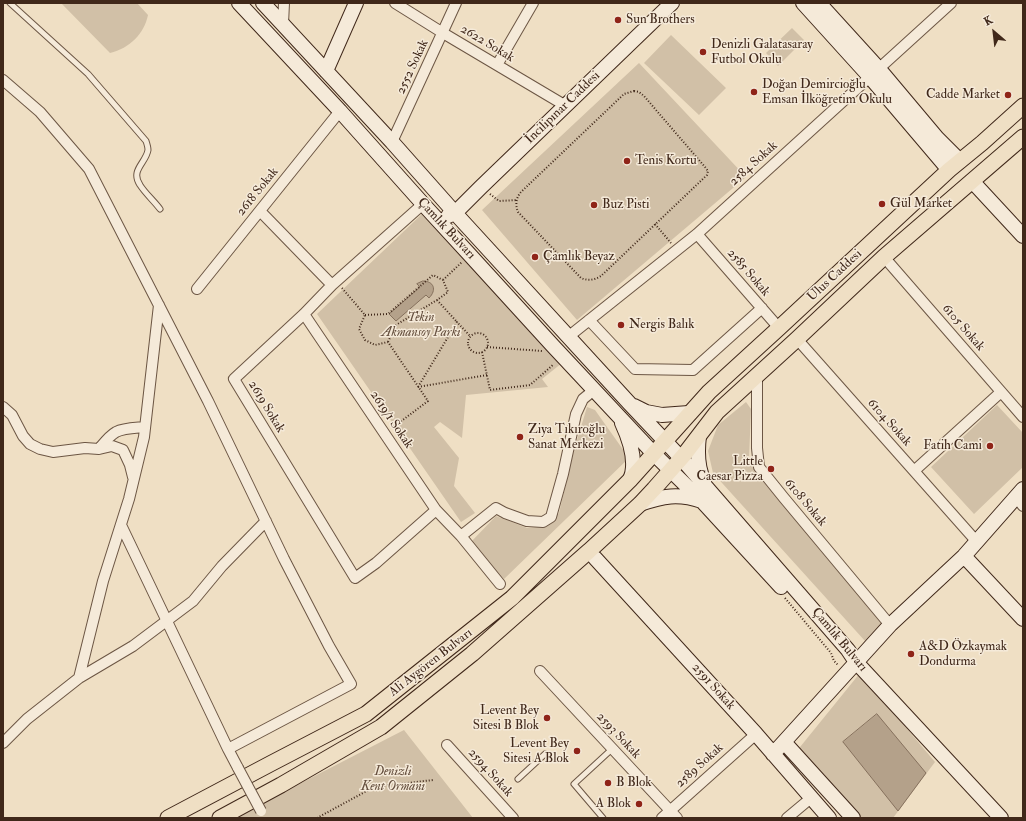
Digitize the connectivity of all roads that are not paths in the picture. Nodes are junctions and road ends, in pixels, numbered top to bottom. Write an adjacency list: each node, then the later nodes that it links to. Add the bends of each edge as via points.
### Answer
1 (10, 3): 28 (lane, via 88,74 146,141 146,157 138,168 137,176 139,184)
2 (239, 3): 21 (main road, Çamlık Bulvarı)
3 (263, 3): 13 (main road, Çamlık Bulvarı)
4 (284, 3): 13 (street)
5 (356, 3): 16 (main road)
6 (395, 3): 14 (street, 2622 Sokak)
7 (456, 3): 14 (street, 2552 Sokak)
8 (533, 3): 15 (street)
9 (672, 3): 19 (main road, İncilipınar Caddesi)
10 (803, 3): 17 (main road)
11 (819, 3): 17 (main road)
12 (952, 3): 17 (street, 2584 Sokak)
13 (283, 24): 16 (main road, Çamlık Bulvarı)
14 (443, 33): 15 (street, 2622 Sokak); 23 (street, 2552 Sokak)
15 (497, 65): 19 (street, 2622 Sokak)
16 (326, 71): 23 (main road, Çamlık Bulvarı)
17 (874, 73): 24 (main road); 30 (street, 2584 Sokak)
18 (3, 80): 35 (street, via 40,112 89,169)
19 (566, 106): 27 (main road, İncilipınar Caddesi, via 466,202)
20 (1023, 106): 24 (main road, Ulus Caddesi)
21 (340, 111): 26 (main road, Çamlık Bulvarı); 29 (street, 2618 Sokak)
22 (1023, 137): 25 (main road, Ulus Caddesi)
23 (392, 142): 27 (main road, Çamlık Bulvarı)
24 (954, 166): 39 (main road, Ulus Caddesi)
25 (972, 181): 31 (main road); 32 (main road, Ulus Caddesi)
26 (423, 204): 27 (main road, via 443,216 449,216); 33 (street, 2619 Sokak); 43 (main road, Çamlık Bulvarı)
27 (450, 208): 40 (main road, Çamlık Bulvarı)
28 (160, 209)
29 (260, 211): 33 (street); 34 (street, 2618 Sokak)
30 (696, 234): 36 (street, 2585 Sokak); 38 (street, 2584 Sokak)
31 (1023, 236)
32 (884, 257): 41 (main road, Ulus Caddesi); 44 (street, 6105 Sokak)
33 (334, 283): 37 (street, 2619 Sokak)
34 (197, 289)
35 (159, 305): 50 (street); 65 (street)
36 (762, 308): 38 (street, via 693,370 635,368); 39 (street, 2585 Sokak)
37 (304, 314): 64 (street, 2619/1 Sokak); 64 (street, 2619 Sokak, via 234,379 355,578 376,563)
38 (589, 320): 40 (street, 2584 Sokak)
39 (779, 328): 47 (main road, Ulus Caddesi)
40 (568, 337): 45 (main road, Çamlık Bulvarı)
41 (797, 339): 42 (main road, Ulus Caddesi); 57 (street, 6104 Sokak)
42 (757, 375): 51 (main road, Ulus Caddesi, via 717,412); 74 (street, 6108 Sokak, via 759,467)
43 (594, 390): 48 (main road, Çamlık Bulvarı); 67 (street, via 583,399 576,414 551,517 542,522 527,521 496,508)
44 (1001, 392): 49 (street, 6105 Sokak); 57 (street)
45 (630, 404): 47 (main road, via 646,412 662,415); 52 (main road, Çamlık Bulvarı)
46 (3, 407): 53 (street, via 12,415 30,444 40,449 53,452)
47 (689, 413): 52 (main road, Ulus Caddesi)
48 (620, 417): 54 (main road, Çamlık Bulvarı); 59 (main road, via 634,466)
49 (1023, 417)
50 (145, 427): 53 (street, via 115,432); 58 (street)
51 (699, 436): 55 (main road, Ulus Caddesi); 60 (main road, via 698,464)
52 (665, 442): 54 (main road, Ulus Caddesi); 55 (main road, Çamlık Bulvarı)
53 (99, 449): 58 (street, via 112,446 123,450)
54 (654, 454): 56 (main road, Çamlık Bulvarı); 59 (main road, Ali Aygören Bulvarı)
55 (681, 458): 56 (main road, Ulus Caddesi); 60 (main road, Çamlık Bulvarı)
56 (671, 470): 62 (main road, Çamlık Bulvarı); 63 (main road, Ali Aygören Bulvarı)
57 (914, 471): 68 (street, 6104 Sokak)
58 (134, 479): 66 (street)
59 (630, 480): 90 (main road, Ali Aygören Bulvarı, via 512,598 366,714)
60 (706, 487): 75 (main road, Çamlık Bulvarı)
61 (1020, 497): 68 (main road)
62 (702, 501): 63 (main road, via 670,496); 75 (main road, Çamlık Bulvarı, via 842,652)
63 (640, 504): 91 (main road, Ali Aygören Bulvarı, via 472,654 381,727)
64 (436, 510): 67 (street, 2619/1 Sokak)
65 (266, 521): 73 (street, via 222,566 193,601); 82 (street, via 351,684)
66 (121, 525): 73 (street); 77 (street)
67 (461, 536): 71 (street, 2619/1 Sokak)
68 (977, 542): 69 (main road)
69 (964, 556): 72 (main road); 74 (main road)
70 (595, 558): 78 (main road, 2591 Sokak)
71 (500, 584)
72 (1023, 619)
73 (167, 620): 77 (street, via 133,646); 82 (street)
74 (890, 625): 75 (main road)
75 (856, 662): 79 (main road); 98 (main road, Çamlık Bulvarı)
76 (540, 671): 83 (street, 2593 Sokak)
77 (78, 678): 80 (street)
78 (756, 734): 85 (main road, 2591 Sokak); 89 (street, 2589 Sokak)
79 (784, 742): 85 (main road); 97 (main road)
80 (3, 743)
81 (447, 745): 92 (street, 2594 Sokak)
82 (228, 748): 88 (street, bridge)
83 (612, 749): 89 (street, 2593 Sokak); 93 (lane, via 574,784)
84 (545, 754): 86 (lane)
85 (773, 754): 87 (main road, 2591 Sokak)
86 (518, 779)
87 (811, 798): 95 (street); 96 (main road, 2591 Sokak)
88 (263, 814)
89 (674, 814): 94 (street, 2589 Sokak)
90 (168, 818)
91 (220, 818)
92 (513, 818)
93 (603, 818)
94 (662, 818)
95 (787, 818)
96 (828, 818)
97 (853, 818)
98 (1001, 818)

